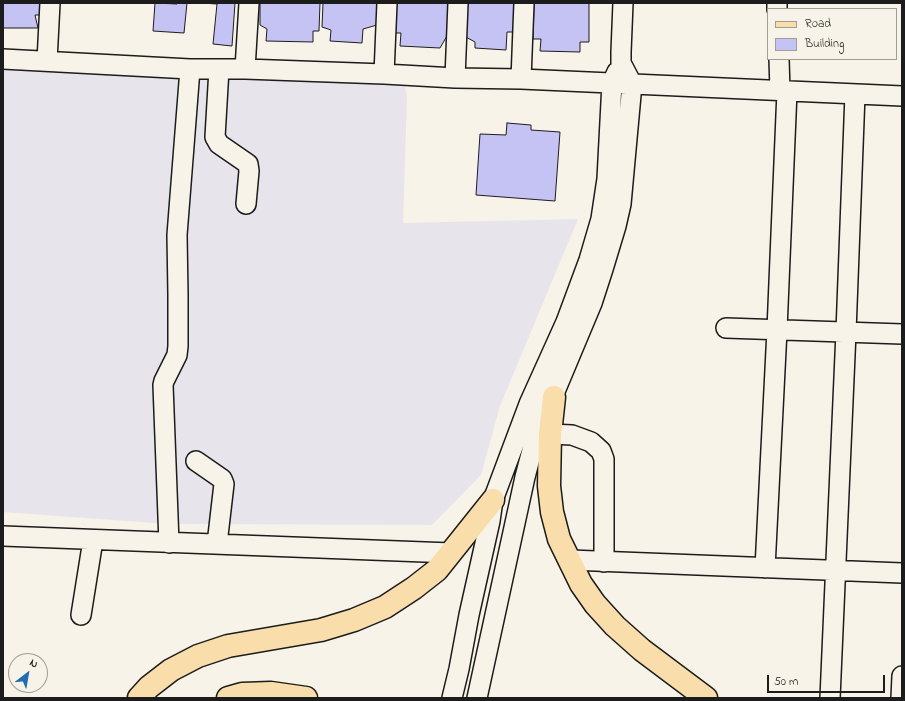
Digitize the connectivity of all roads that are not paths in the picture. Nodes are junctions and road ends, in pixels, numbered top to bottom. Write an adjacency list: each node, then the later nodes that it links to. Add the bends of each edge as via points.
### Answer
1 (50, 3): 9 (street)
2 (249, 3): 13 (street)
3 (387, 3): 14 (street)
4 (458, 3): 15 (street)
5 (524, 3): 16 (street)
6 (623, 3): 10 (street)
7 (3, 59): 9 (street)
8 (779, 60): 19 (street)
9 (47, 61): 11 (street)
10 (621, 64): 17 (street); 18 (street)
11 (190, 68): 12 (street); 33 (street, via 177,235 178,346 177,355 163,386)
12 (219, 69): 13 (street); 22 (street, via 215,137 219,144 248,164)
13 (245, 69): 14 (street)
14 (384, 74): 15 (street)
15 (455, 78): 16 (street)
16 (520, 79): 17 (street)
17 (612, 83): 18 (street); 30 (street, via 607,179 601,219 566,322 529,404)
18 (632, 84): 19 (street); 27 (street, via 621,204 616,226 592,303)
19 (784, 91): 20 (street); 24 (street)
20 (855, 94): 21 (street); 25 (street)
21 (902, 96)
22 (246, 204)
23 (726, 328): 24 (street)
24 (777, 330): 25 (street); 38 (street)
25 (846, 332): 26 (street); 39 (street)
26 (902, 334)
27 (554, 397): 28 (main road); 47 (street, via 536,439 525,477)
28 (550, 434): 36 (main road, via 549,486 552,512 559,539); 37 (street, via 572,435 591,442 601,451 604,459)
29 (196, 461): 34 (street, via 222,479 224,484)
30 (493, 500): 35 (main road); 46 (street)
31 (3, 536): 32 (street)
32 (93, 540): 33 (street); 41 (street)
33 (169, 543): 34 (street)
34 (217, 544): 35 (street)
35 (451, 553): 43 (main road, via 437,570 385,607 321,630 228,646 198,656 172,670)
36 (570, 560): 37 (street); 48 (main road, via 581,584 615,626 642,650)
37 (604, 562): 38 (street)
38 (765, 568): 39 (street)
39 (836, 570): 40 (street); 49 (street)
40 (902, 573)
41 (81, 615)
42 (902, 676): 50 (street)
43 (139, 698)
44 (228, 698): 45 (main road, via 242,694 271,693)
45 (306, 698)
46 (452, 698)
47 (477, 698)
48 (706, 698)
49 (830, 698)
50 (901, 698)

